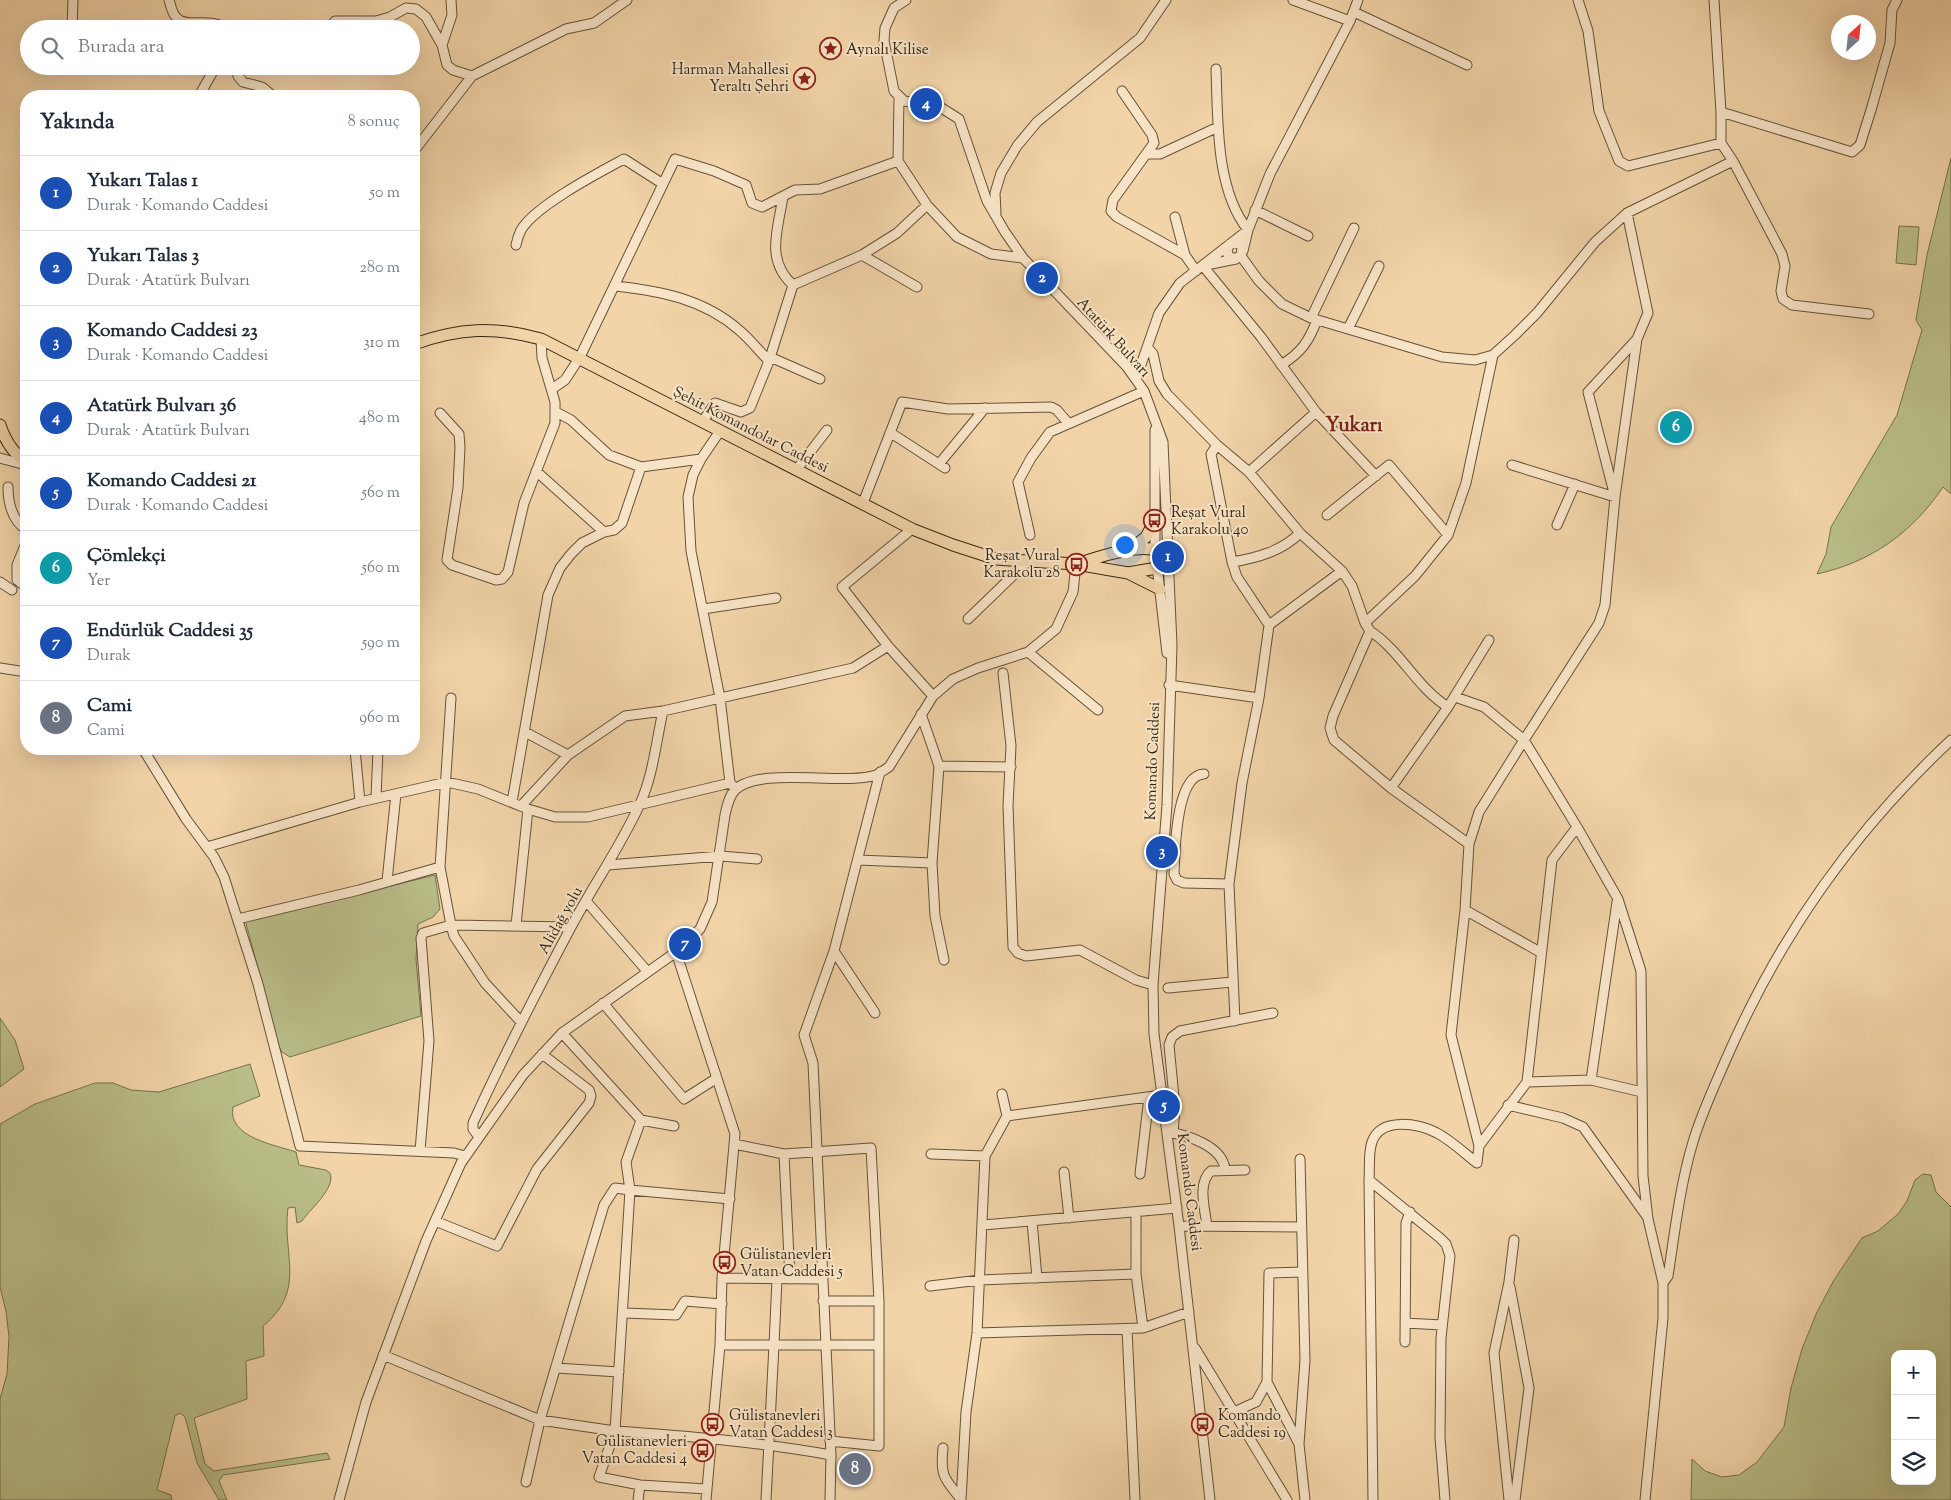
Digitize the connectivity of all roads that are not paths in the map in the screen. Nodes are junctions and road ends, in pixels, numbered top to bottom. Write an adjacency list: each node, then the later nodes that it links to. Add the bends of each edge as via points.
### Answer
1 (73, 0): 13 (street)
2 (169, 0): 14 (street)
3 (451, 0): 16 (street, via 452,10)
4 (627, 0): 21 (street, via 594,23 566,29)
5 (906, 0): 25 (street, via 894,8 885,28 891,84)
6 (1166, 0): 38 (street, via 1140,38 1037,122 1017,146 1001,173 995,192)
7 (1293, 0): 12 (street)
8 (1358, 0): 12 (street)
9 (1578, 0): 29 (street, via 1588,32 1599,111 1619,161 1628,166)
10 (1714, 0): 26 (street)
11 (1897, 0): 26 (street, via 1892,10 1890,43 1871,110 1860,145 1852,152)
12 (1352, 16): 17 (street); 36 (street, via 1270,174)
13 (72, 20)
14 (179, 20)
15 (379, 20): 16 (street, via 411,8 426,17)
16 (442, 45): 21 (street, via 447,65)
17 (1467, 65)
18 (1216, 69): 27 (street)
19 (212, 75): 22 (street)
20 (238, 75): 23 (street, via 243,82)
21 (472, 76): 28 (street)
22 (203, 90)
23 (265, 90)
24 (1122, 91): 30 (street, via 1152,135 1154,143)
25 (898, 96): 31 (street); 38 (street, Atatürk Bulvarı, via 911,103 940,107 959,118 987,200)
26 (1721, 112): 29 (street)
27 (1218, 127): 30 (street, via 1160,154); 41 (street, via 1230,194)
28 (420, 143)
29 (1721, 143): 32 (street)
30 (1148, 154): 45 (street, via 1113,200 1111,211)
31 (898, 161): 34 (street, via 820,189 795,190); 35 (street)
32 (1733, 161): 37 (street); 54 (street, via 1782,254 1785,266 1781,295 1785,302)
33 (663, 184): 34 (street, via 675,159 746,185 752,203 758,206 765,206); 44 (street, via 624,159 583,180 531,218 521,230); 52 (street)
34 (784, 196): 51 (street, via 774,252 783,276)
35 (927, 205): 47 (street, via 897,233); 48 (street, via 957,237 991,254)
36 (1255, 210): 41 (street); 42 (street)
37 (1627, 214): 58 (street, via 1648,313); 61 (street, via 1595,242 1537,313)
38 (996, 216): 48 (street, Atatürk Bulvarı)
39 (1175, 217): 45 (street)
40 (1354, 228): 55 (street)
41 (1248, 230): 43 (street); 46 (street)
42 (1308, 236)
43 (1230, 244): 46 (street, via 1240,244); 46 (street, via 1227,253 1230,258); 50 (street)
44 (516, 245)
45 (1185, 255): 50 (street)
46 (1240, 255): 50 (street); 55 (street, via 1259,282 1282,304)
47 (862, 256): 51 (street); 53 (street)
48 (1023, 258): 66 (street, Atatürk Bulvarı)
49 (1379, 266): 56 (street)
50 (1199, 269): 60 (street, via 1180,283 1159,313); 64 (street)
51 (793, 285): 63 (street)
52 (616, 286): 62 (street); 63 (street, via 660,291 701,306 738,329)
53 (917, 287)
54 (1869, 314)
55 (1314, 319): 56 (street); 64 (street, via 1310,338 1298,354)
56 (1348, 329): 61 (street, via 1442,357 1475,360)
57 (540, 338): 59 (main road, Şehit Komandolar Caddesi, via 486,329 441,335); 62 (main road, Şehit Komandolar Caddesi); 67 (street, via 542,358)
58 (1637, 338): 93 (street); 93 (street, via 1588,392)
59 (420, 342)
60 (1148, 348): 66 (street); 80 (street, via 1153,354 1162,388)
61 (1493, 355): 103 (street, via 1466,483)
62 (580, 358): 67 (street, via 565,380); 74 (main road, Şehit Komandolar Caddesi)
63 (769, 359): 65 (street); 74 (street, via 748,410 741,412 715,403)
64 (1281, 365): 71 (street)
65 (820, 379)
66 (1136, 379): 68 (street, Atatürk Bulvarı)
67 (552, 389): 70 (street)
68 (1144, 391): 73 (street, Atatürk Bulvarı); 75 (street)
69 (985, 408): 75 (street, via 1051,407); 79 (street, via 948,409 902,402); 79 (street, via 942,466)
70 (556, 412): 86 (street, via 571,420 609,454); 88 (street, via 552,434)
71 (1316, 412): 89 (street); 90 (street)
72 (440, 413): 88 (street, via 456,429 460,447 458,488 446,556 450,564 496,580 505,577)
73 (1154, 417): 96 (street, via 1157,463); 106 (street, Atatürk Bulvarı, via 1163,442)
74 (703, 421): 77 (main road, Şehit Komandolar Caddesi)
75 (1068, 423): 102 (street, via 1050,432 1020,476 1018,488)
76 (0, 425): 81 (main road, via 4,437)
77 (720, 430): 83 (street); 87 (main road, Şehit Komandolar Caddesi)
78 (827, 430): 87 (street)
79 (891, 433): 94 (street)
80 (1218, 445): 89 (street); 109 (street, via 1211,454)
81 (20, 456)
82 (0, 458): 84 (street)
83 (701, 459): 86 (street); 119 (street, via 688,497 691,551)
84 (20, 463)
85 (1512, 465): 91 (street)
86 (641, 467): 100 (street, via 622,523 614,530)
87 (797, 469): 94 (main road, Şehit Komandolar Caddesi)
88 (536, 471): 100 (street)
89 (1249, 472): 101 (street)
90 (1376, 476): 95 (street); 103 (street, via 1390,464)
91 (1575, 484): 93 (street); 98 (street)
92 (8, 487): 97 (street, via 8,501)
93 (1615, 498): 140 (street, via 1605,605 1600,623)
94 (863, 503): 99 (main road, Şehit Komandolar Caddesi)
95 (1327, 515)
96 (1155, 521): 104 (main road, via 1146,537); 105 (street)
97 (20, 523)
98 (1557, 525)
99 (912, 529): 108 (main road, Şehit Komandolar Caddesi, via 996,559); 124 (street, via 842,587)
100 (604, 532): 139 (street, via 582,543 554,579 543,613)
101 (1300, 533): 109 (street, via 1274,551); 112 (street)
102 (1030, 535)
103 (1448, 535): 122 (street)
104 (1131, 549): 105 (main road); 110 (main road)
105 (1155, 549): 106 (main road); 111 (street)
106 (1168, 557): 111 (main road); 129 (street, Atatürk Bulvarı, via 1172,646)
107 (20, 559): 115 (street, via 16,570)
108 (1028, 561): 110 (main road, Şehit Komandolar Caddesi); 120 (street)
109 (1232, 562): 121 (street, via 1237,577)
110 (1076, 564): 113 (main road); 125 (street, via 1073,592 1056,629)
111 (1157, 568): 113 (main road); 116 (street)
112 (1342, 571): 121 (street); 122 (street, via 1352,586)
113 (1128, 573): 116 (main road)
114 (0, 582): 117 (street)
115 (20, 582)
116 (1160, 589): 129 (street)
117 (12, 590)
118 (776, 598): 119 (street)
119 (703, 609): 133 (street, via 708,651)
120 (968, 619)
121 (1269, 624): 134 (street)
122 (1367, 627): 135 (street, via 1391,648 1433,696); 152 (street, via 1330,728 1334,740)
123 (1489, 640): 131 (street)
124 (888, 646): 130 (street); 133 (street, via 853,668)
125 (1028, 652): 130 (street, via 953,679); 136 (street)
126 (0, 668): 127 (street)
127 (20, 671)
128 (1003, 673): 147 (street)
129 (1169, 682): 134 (street); 182 (street, Komando Caddesi, via 1166,805)
130 (933, 696): 138 (street)
131 (1455, 697): 135 (street); 140 (street, via 1484,707)
132 (451, 698): 150 (street)
133 (720, 698): 137 (street); 151 (street)
134 (1259, 698): 168 (street, via 1242,783)
135 (1448, 707): 152 (street)
136 (1098, 710)
137 (663, 711): 145 (street, via 626,716); 157 (street, Alidağ yolu, via 649,777)
138 (921, 714): 146 (street); 148 (street, via 889,767)
139 (524, 732): 145 (street); 156 (street)
140 (1524, 740): 158 (street); 159 (street, via 1479,812)
141 (1951, 740): 241 (street, via 1848,849 1816,894 1757,994 1699,1124 1688,1162 1668,1276)
142 (147, 755): 160 (street, via 186,820)
143 (356, 755): 155 (street)
144 (378, 755): 154 (street)
145 (568, 755): 156 (street)
146 (939, 766): 147 (street); 164 (street)
147 (1011, 767): 182 (street, via 1008,806 1014,949 1026,956 1080,950 1136,980)
148 (880, 772): 151 (street, via 862,777 760,779); 163 (street)
149 (1204, 774): 168 (street, via 1196,775 1190,781 1177,820 1174,874 1184,883)
150 (447, 782): 153 (street); 156 (street, via 478,789); 166 (street)
151 (733, 786): 157 (street); 161 (street, via 725,815)
152 (1391, 788): 159 (street)
153 (396, 794): 154 (street); 167 (street)
154 (376, 798): 155 (street)
155 (360, 802): 160 (street)
156 (520, 806): 157 (street, via 555,817 588,816); 174 (street)
157 (639, 806): 165 (street, Alidağ yolu)
158 (1577, 827): 169 (street); 178 (street, via 1552,860)
159 (1469, 844): 171 (street)
160 (207, 847): 172 (street, via 220,867)
161 (721, 856): 162 (street); 165 (street); 177 (street, via 712,902 700,929)
162 (757, 859)
163 (858, 860): 164 (street); 176 (street)
164 (932, 863): 179 (street, via 935,916)
165 (608, 865): 170 (street, Alidağ yolu)
166 (440, 867): 167 (street); 173 (street)
167 (387, 881): 172 (street)
168 (1229, 884): 181 (street)
169 (1618, 899): 192 (street); 194 (street, via 1641,971)
170 (586, 901): 175 (street, Alidağ yolu); 180 (street)
171 (1465, 910): 178 (street); 205 (street, via 1451,1035)
172 (238, 920): 206 (street, via 300,1146)
173 (451, 925): 174 (street); 188 (street, via 454,936 485,982); 206 (street, via 426,931 421,938 429,1041)
174 (516, 925): 175 (street)
175 (571, 927): 188 (street, Alidağ yolu)
176 (834, 950): 185 (street); 207 (street, via 804,1035 813,1063)
177 (676, 952): 180 (street); 191 (street)
178 (1540, 952): 193 (street)
179 (944, 960)
180 (647, 971): 184 (street)
181 (1232, 982): 183 (street); 187 (street)
182 (1153, 985): 196 (street, Komando Caddesi, via 1154,1034)
183 (1168, 988)
184 (603, 1003): 189 (street); 191 (street, via 684,1099)
185 (875, 1013)
186 (1273, 1014): 187 (street)
187 (1235, 1021): 202 (street, via 1180,1031 1172,1037 1169,1050 1175,1108)
188 (522, 1022): 203 (street, Alidağ yolu, via 473,1123)
189 (562, 1033): 190 (street); 200 (street)
190 (542, 1054): 203 (street); 226 (street, via 589,1090 589,1103 537,1169 497,1246)
191 (717, 1078): 204 (street, via 735,1134)
192 (1591, 1080): 193 (street); 194 (street)
193 (1527, 1082): 198 (street)
194 (1642, 1092): 224 (street, via 1643,1176)
195 (1002, 1094): 199 (street)
196 (1162, 1095): 197 (street); 202 (street, Komando Caddesi)
197 (1149, 1097): 199 (street); 216 (street)
198 (1508, 1105): 205 (street); 224 (street, via 1563,1118 1583,1127)
199 (1007, 1116): 211 (street)
200 (641, 1120): 201 (street); 218 (street, via 626,1162)
201 (674, 1126)
202 (1170, 1133): 213 (street, via 1187,1136 1206,1145 1221,1159); 220 (street, Komando Caddesi)
203 (479, 1137): 210 (street)
204 (734, 1144): 208 (street); 219 (street)
205 (1479, 1146): 217 (street, via 1478,1163 1431,1131 1397,1124 1387,1126 1371,1143)
206 (420, 1151): 210 (street)
207 (817, 1152): 208 (street); 235 (street); 244 (street, via 871,1148)
208 (784, 1154): 238 (street)
209 (931, 1154): 211 (street)
210 (466, 1156): 226 (street)
211 (985, 1156): 227 (street)
212 (1300, 1160): 230 (street)
213 (1226, 1170): 214 (street); 229 (street, via 1212,1171 1204,1181)
214 (1245, 1170)
215 (1064, 1172): 223 (street)
216 (1140, 1174)
217 (1369, 1180): 222 (street); 285 (street)
218 (630, 1190): 219 (street); 247 (street); 260 (street, via 615,1188 604,1205)
219 (730, 1199): 234 (street)
220 (1177, 1208): 221 (street); 228 (street, Komando Caddesi)
221 (1136, 1212): 223 (street); 233 (street)
222 (1410, 1212): 248 (street, via 1406,1223); 249 (street, via 1440,1238 1450,1256)
223 (1069, 1218): 225 (street)
224 (1648, 1219): 241 (street)
225 (1032, 1221): 227 (street); 236 (street)
226 (434, 1222): 259 (street)
227 (983, 1225): 239 (street)
228 (1179, 1226): 229 (street); 246 (street, Komando Caddesi)
229 (1207, 1226): 230 (street)
230 (1300, 1227): 232 (street)
231 (1514, 1240): 240 (street)
232 (1302, 1272): 262 (street, via 1269,1273); 269 (street, via 1304,1360)
233 (1136, 1274): 236 (street); 250 (street)
234 (722, 1278): 237 (street); 245 (street)
235 (822, 1278): 238 (street); 243 (street)
236 (1037, 1278): 239 (street)
237 (777, 1279): 238 (street); 255 (street)
238 (790, 1279)
239 (980, 1280): 242 (street); 252 (street)
240 (1509, 1282): 287 (street, via 1494,1353); 288 (street, via 1529,1388)
241 (1663, 1283): 289 (street, via 1663,1318)
242 (930, 1286)
243 (823, 1301): 244 (street); 257 (street)
244 (879, 1301): 256 (street)
245 (722, 1304): 247 (street, via 685,1301 676,1315); 254 (street)
246 (1189, 1312): 250 (street); 258 (street, Komando Caddesi)
247 (624, 1313): 261 (street)
248 (1405, 1323): 249 (street); 253 (street)
249 (1442, 1325): 286 (street, via 1440,1437)
250 (1143, 1328): 251 (street)
251 (1127, 1329): 252 (street); 281 (street)
252 (977, 1333): 275 (street, via 966,1412)
253 (1405, 1342)
254 (720, 1345): 255 (street); 266 (street)
255 (774, 1345): 257 (street); 268 (street)
256 (879, 1345): 257 (street); 267 (street, via 880,1446)
257 (825, 1346): 267 (street)
258 (1194, 1346): 263 (street); 282 (street, Komando Caddesi)
259 (383, 1355): 264 (street); 276 (street, via 366,1402)
260 (556, 1368): 261 (street); 264 (street)
261 (620, 1372): 265 (street)
262 (1267, 1382): 263 (street, via 1256,1402); 269 (street)
263 (1234, 1412): 283 (street)
264 (540, 1420): 265 (street); 272 (street)
265 (615, 1431): 266 (street); 273 (street, via 599,1477)
266 (712, 1437): 268 (street); 274 (street)
267 (830, 1441): 271 (street)
268 (770, 1444): 271 (street); 279 (street)
269 (1299, 1444): 284 (street)
270 (943, 1448): 275 (street, via 943,1478)
271 (830, 1455): 280 (street)
272 (526, 1482)
273 (640, 1484): 274 (street); 277 (street)
274 (707, 1489): 278 (street)
275 (961, 1499)
276 (339, 1500)
277 (638, 1500)
278 (706, 1500)
279 (766, 1500)
280 (830, 1500)
281 (1135, 1500)
282 (1210, 1500)
283 (1286, 1500)
284 (1305, 1500)
285 (1373, 1500)
286 (1445, 1500)
287 (1509, 1500)
288 (1515, 1500)
289 (1645, 1500)

